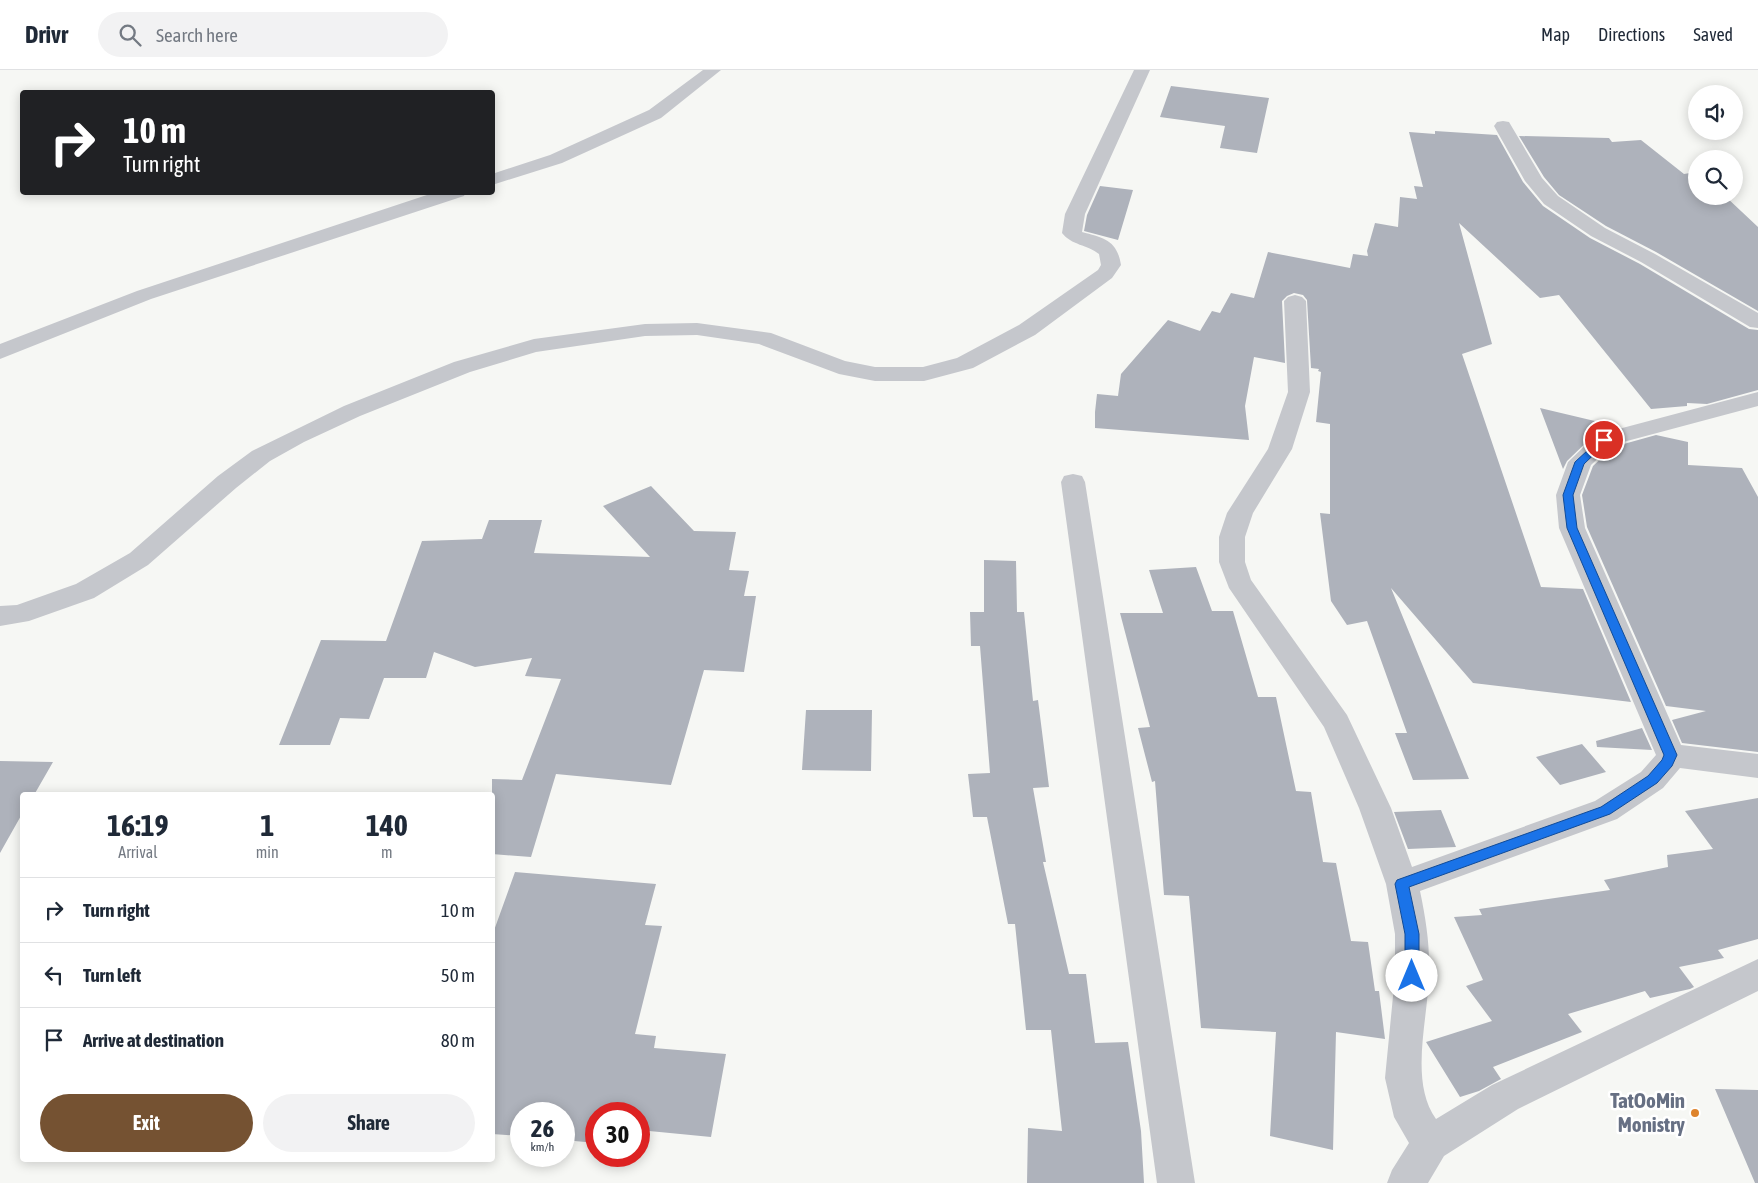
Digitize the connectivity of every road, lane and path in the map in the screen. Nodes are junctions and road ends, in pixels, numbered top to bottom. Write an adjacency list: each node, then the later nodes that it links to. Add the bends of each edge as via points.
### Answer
1 (713, 70): 4 (street, via 655,114 556,159)
2 (1142, 70): 11 (street, via 1075,214 1072,227 1075,236 1098,242 1109,252 1111,265 1105,274 1028,330 965,363 924,374 875,374 839,367 763,338 696,329 645,330 534,346 462,367 296,437 261,456 139,559 85,591 19,614)
3 (1503, 126): 7 (street, via 1534,181 1551,200 1598,232)
4 (495, 179)
5 (448, 195): 8 (street, via 144,295)
6 (1295, 301): 14 (street, via 1299,392 1280,448 1240,513 1232,537 1232,562 1238,582 1337,723 1375,808)
7 (1758, 322)
8 (0, 352)
9 (1758, 399): 12 (street, via 1604,440 1580,462 1568,495 1572,528)
10 (1073, 482): 17 (street)
11 (0, 616)
12 (1671, 755): 13 (street); 14 (street, via 1652,780 1606,810)
13 (1758, 766)
14 (1402, 884): 16 (street, via 1412,934 1412,976 1403,1078 1413,1117)
15 (1758, 974): 16 (street, via 1505,1097)
16 (1431, 1143): 18 (street)
17 (1176, 1183)
18 (1406, 1183)

